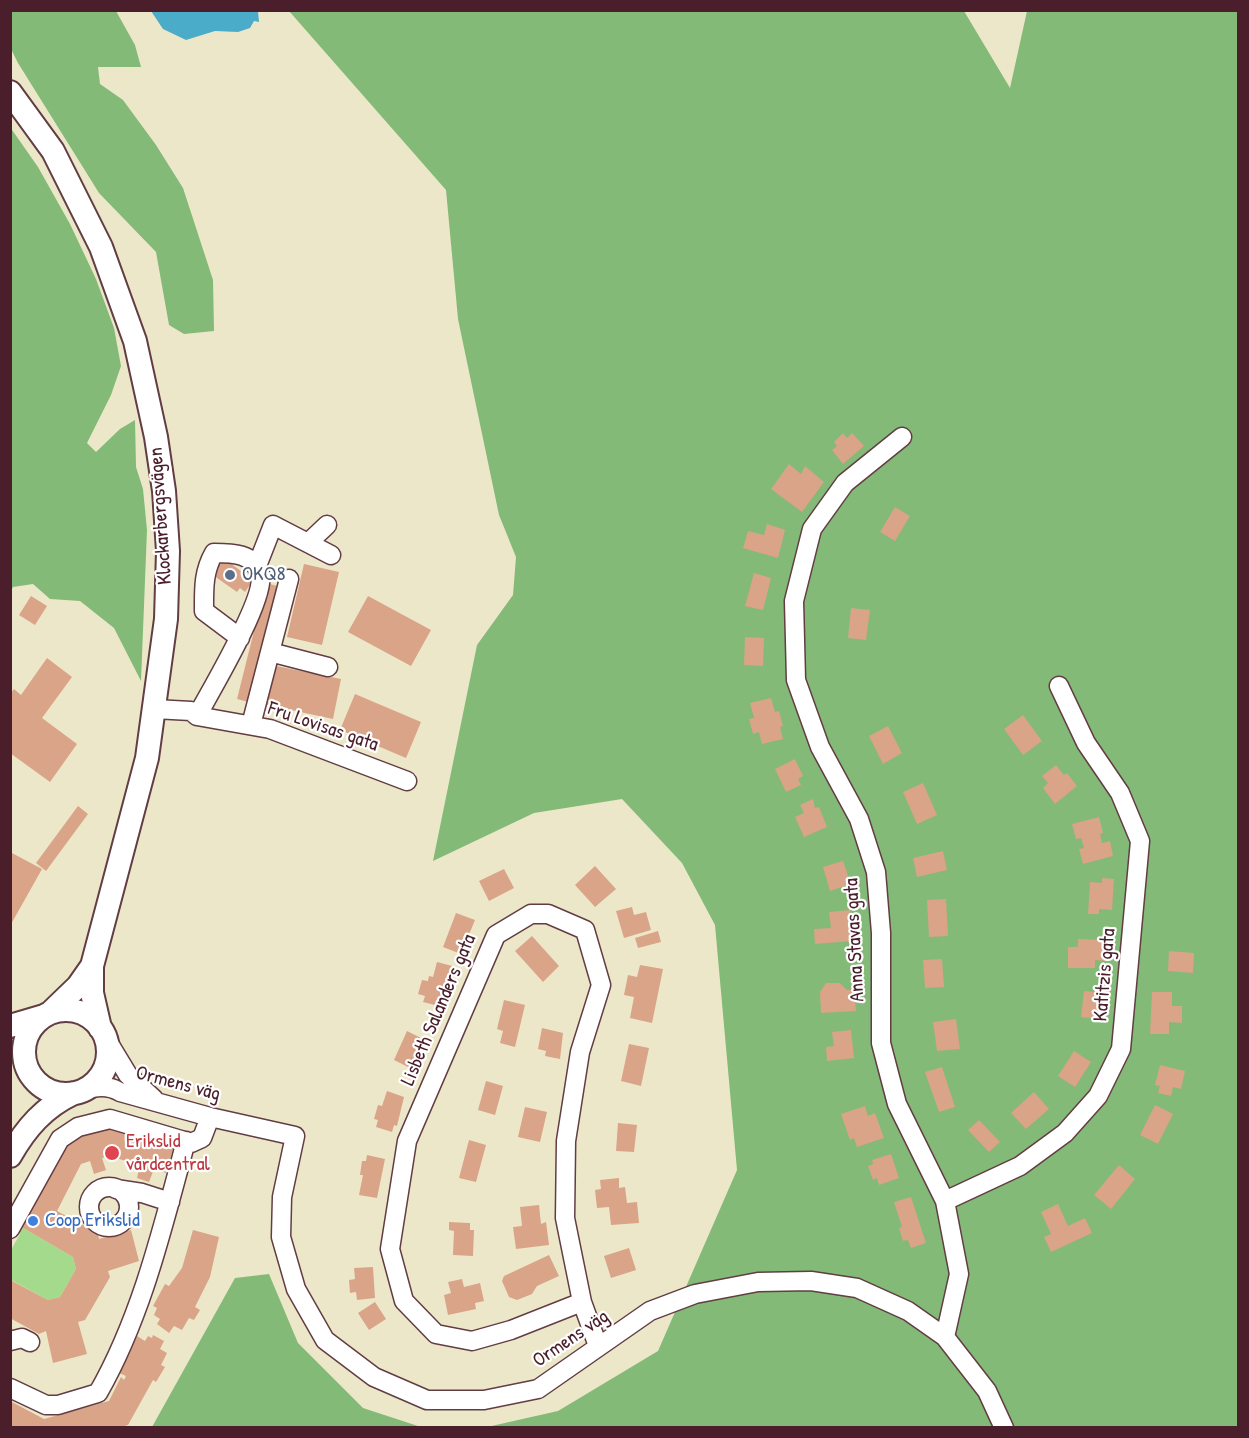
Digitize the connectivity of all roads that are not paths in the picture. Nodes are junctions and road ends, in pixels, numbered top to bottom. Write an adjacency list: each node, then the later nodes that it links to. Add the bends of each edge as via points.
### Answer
1 (10, 92): 12 (main road, Klockarbergsvägen, via 52,152 101,247 135,341 164,491 168,550 166,619)
2 (902, 437): 29 (street, Anna Stavas gata, via 845,483 812,529 794,601 796,680 820,747 859,819 876,872 881,1044 897,1104)
3 (327, 525): 4 (street)
4 (308, 543): 5 (street); 6 (street, via 273,525)
5 (331, 555)
6 (257, 566): 8 (street, via 261,577 254,607); 8 (street, via 236,553 214,553 208,563 204,611)
7 (289, 579): 9 (street)
8 (240, 638): 13 (street)
9 (270, 652): 10 (street); 14 (street)
10 (327, 668)
11 (1059, 686): 29 (street, Katitzis gata, via 1086,743 1119,793 1140,841 1121,1049 1098,1096 1065,1133 1020,1166)
12 (154, 709): 13 (street, Fru Lovisas gata, via 191,711); 16 (main road, Klockarbergsvägen, via 145,767)
13 (197, 716): 14 (street, Fru Lovisas gata)
14 (251, 725): 15 (street, Fru Lovisas gata)
15 (406, 780)
16 (92, 966): 17 (main road, Klockarbergsvägen, via 78,986); 19 (main road, Klockarbergsvägen, via 92,993)
17 (47, 1015): 18 (main road); 19 (main road, via 70,1010 81,1013); 21 (main road, via 32,1027 26,1041)
18 (10, 1026)
19 (101, 1030): 22 (main road, via 107,1044 107,1059 102,1073); 23 (street, via 128,1075)
20 (10, 1049): 21 (main road)
21 (27, 1068): 22 (main road, via 47,1090); 25 (main road, via 29,1108)
22 (80, 1091): 23 (street, Ormens väg, via 106,1087); 25 (main road, via 59,1100)
23 (155, 1101): 24 (street, Ormens väg)
24 (210, 1117): 26 (street, via 202,1138 192,1143); 36 (street, Ormens väg, via 296,1136 282,1197 281,1237 296,1289 325,1340 374,1377 427,1400 483,1400 538,1389)
25 (22, 1134): 27 (main road)
26 (186, 1141): 30 (street); 31 (street, via 110,1119 78,1127 60,1138)
27 (10, 1156)
28 (116, 1189): 30 (street)
29 (945, 1201): 33 (street, Anna Stavas gata, via 959,1274)
30 (170, 1202): 37 (street, via 140,1301 113,1368 98,1393 46,1405)
31 (10, 1229)
32 (582, 1302): 32 (street, Lisbeth Salanders gata, via 565,1218 566,1141 580,1052 601,985 585,930 548,914 531,914 496,935 407,1141 390,1249 404,1301 436,1334 472,1341); 36 (street, Lisbeth Salanders gata)
33 (945, 1337): 36 (street, Ormens väg, via 908,1311 857,1288 811,1281 758,1282 694,1294 650,1311); 38 (street, Ormens väg, via 987,1391)
34 (10, 1341): 35 (street, via 22,1338)
35 (30, 1342)
36 (598, 1346)
37 (10, 1388)
38 (1005, 1428)

